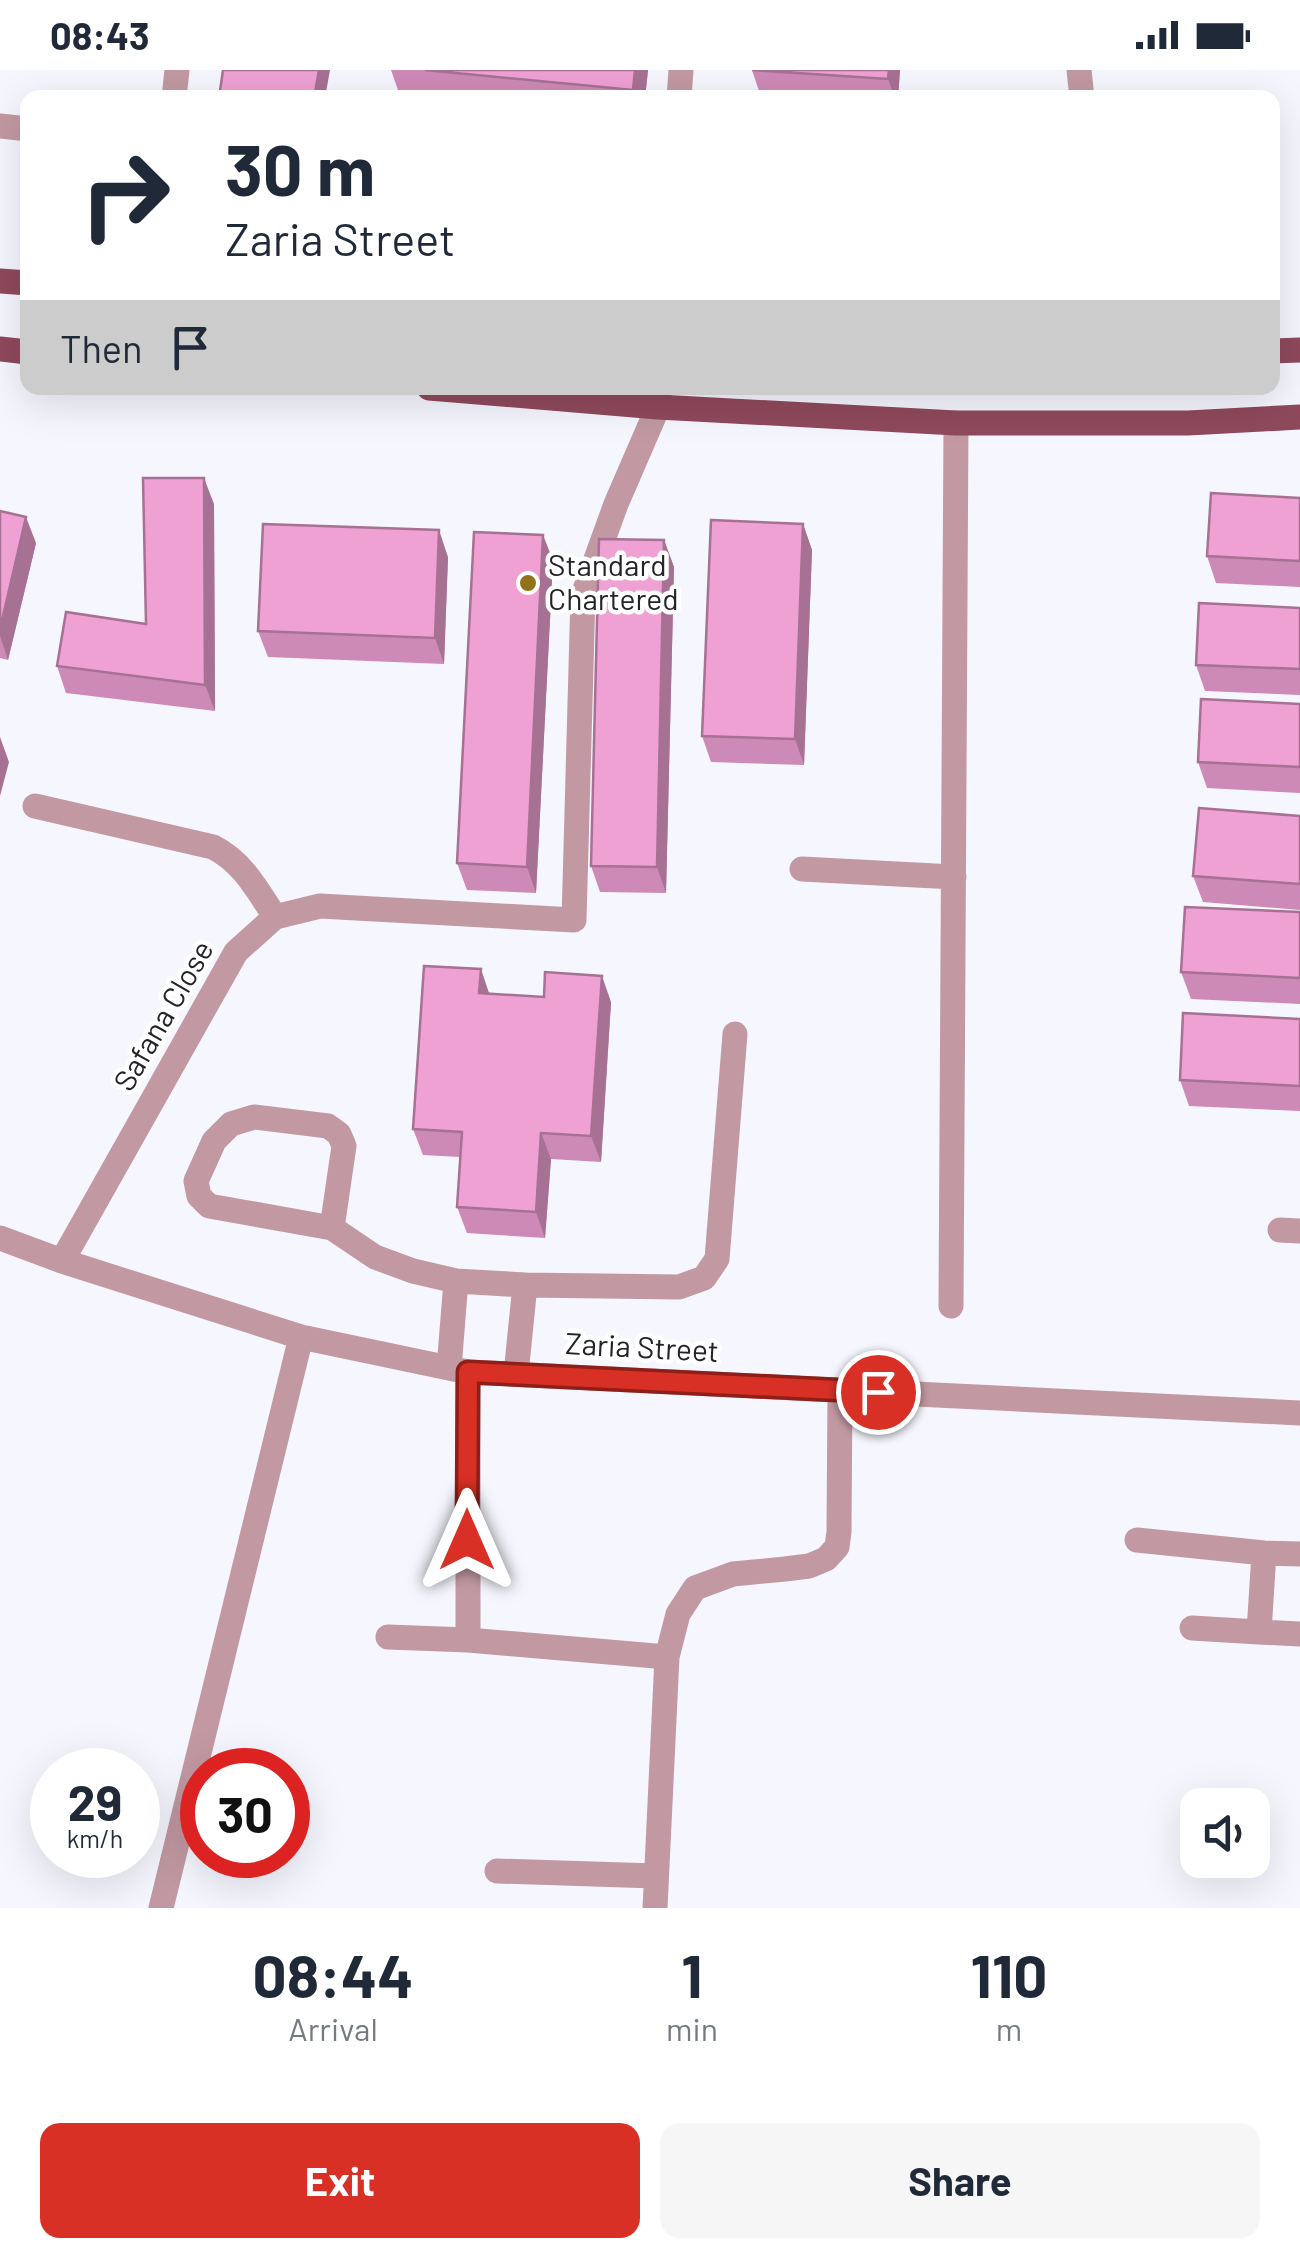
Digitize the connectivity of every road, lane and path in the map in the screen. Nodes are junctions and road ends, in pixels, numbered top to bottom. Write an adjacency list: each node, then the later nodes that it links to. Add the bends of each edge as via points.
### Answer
1 (608, 395): 2 (main road)
2 (659, 397): 4 (main road); 8 (street, Safana Close, via 583,594 574,920 320,906)
3 (1300, 416): 4 (main road)
4 (956, 423): 7 (street)
5 (35, 806): 8 (street, via 213,847 241,868)
6 (802, 869): 7 (street)
7 (954, 877): 15 (street)
8 (276, 917): 12 (street, Safana Close, via 236,952)
9 (736, 1034): 14 (street, via 717,1259 704,1278 679,1287)
10 (332, 1228): 10 (street, via 344,1146 340,1134 328,1126 254,1117 231,1124 214,1141 196,1181 209,1206); 13 (street, via 375,1256)
11 (0, 1238): 12 (street, Zaria Street)
12 (62, 1260): 16 (street, Zaria Street)
13 (456, 1280): 14 (street); 17 (street)
14 (525, 1285): 18 (street)
15 (952, 1306)
16 (301, 1336): 17 (street, Zaria Street); 32 (street)
17 (458, 1370): 18 (street, Zaria Street); 28 (street)
18 (516, 1374): 19 (street, Zaria Street)
19 (840, 1390): 20 (street, Zaria Street); 29 (street, via 837,1547 809,1566 733,1574 695,1588 678,1614)
20 (1300, 1413)
21 (1138, 1540): 22 (street)
22 (1264, 1553): 23 (street); 25 (street)
23 (1300, 1554)
24 (1192, 1628): 25 (street)
25 (1260, 1632): 26 (street)
26 (1300, 1634)
27 (388, 1637): 28 (street)
28 (468, 1640): 29 (street)
29 (667, 1657): 31 (street)
30 (497, 1870): 31 (street)
31 (656, 1876): 33 (street)
32 (160, 1908)
33 (654, 1908)

